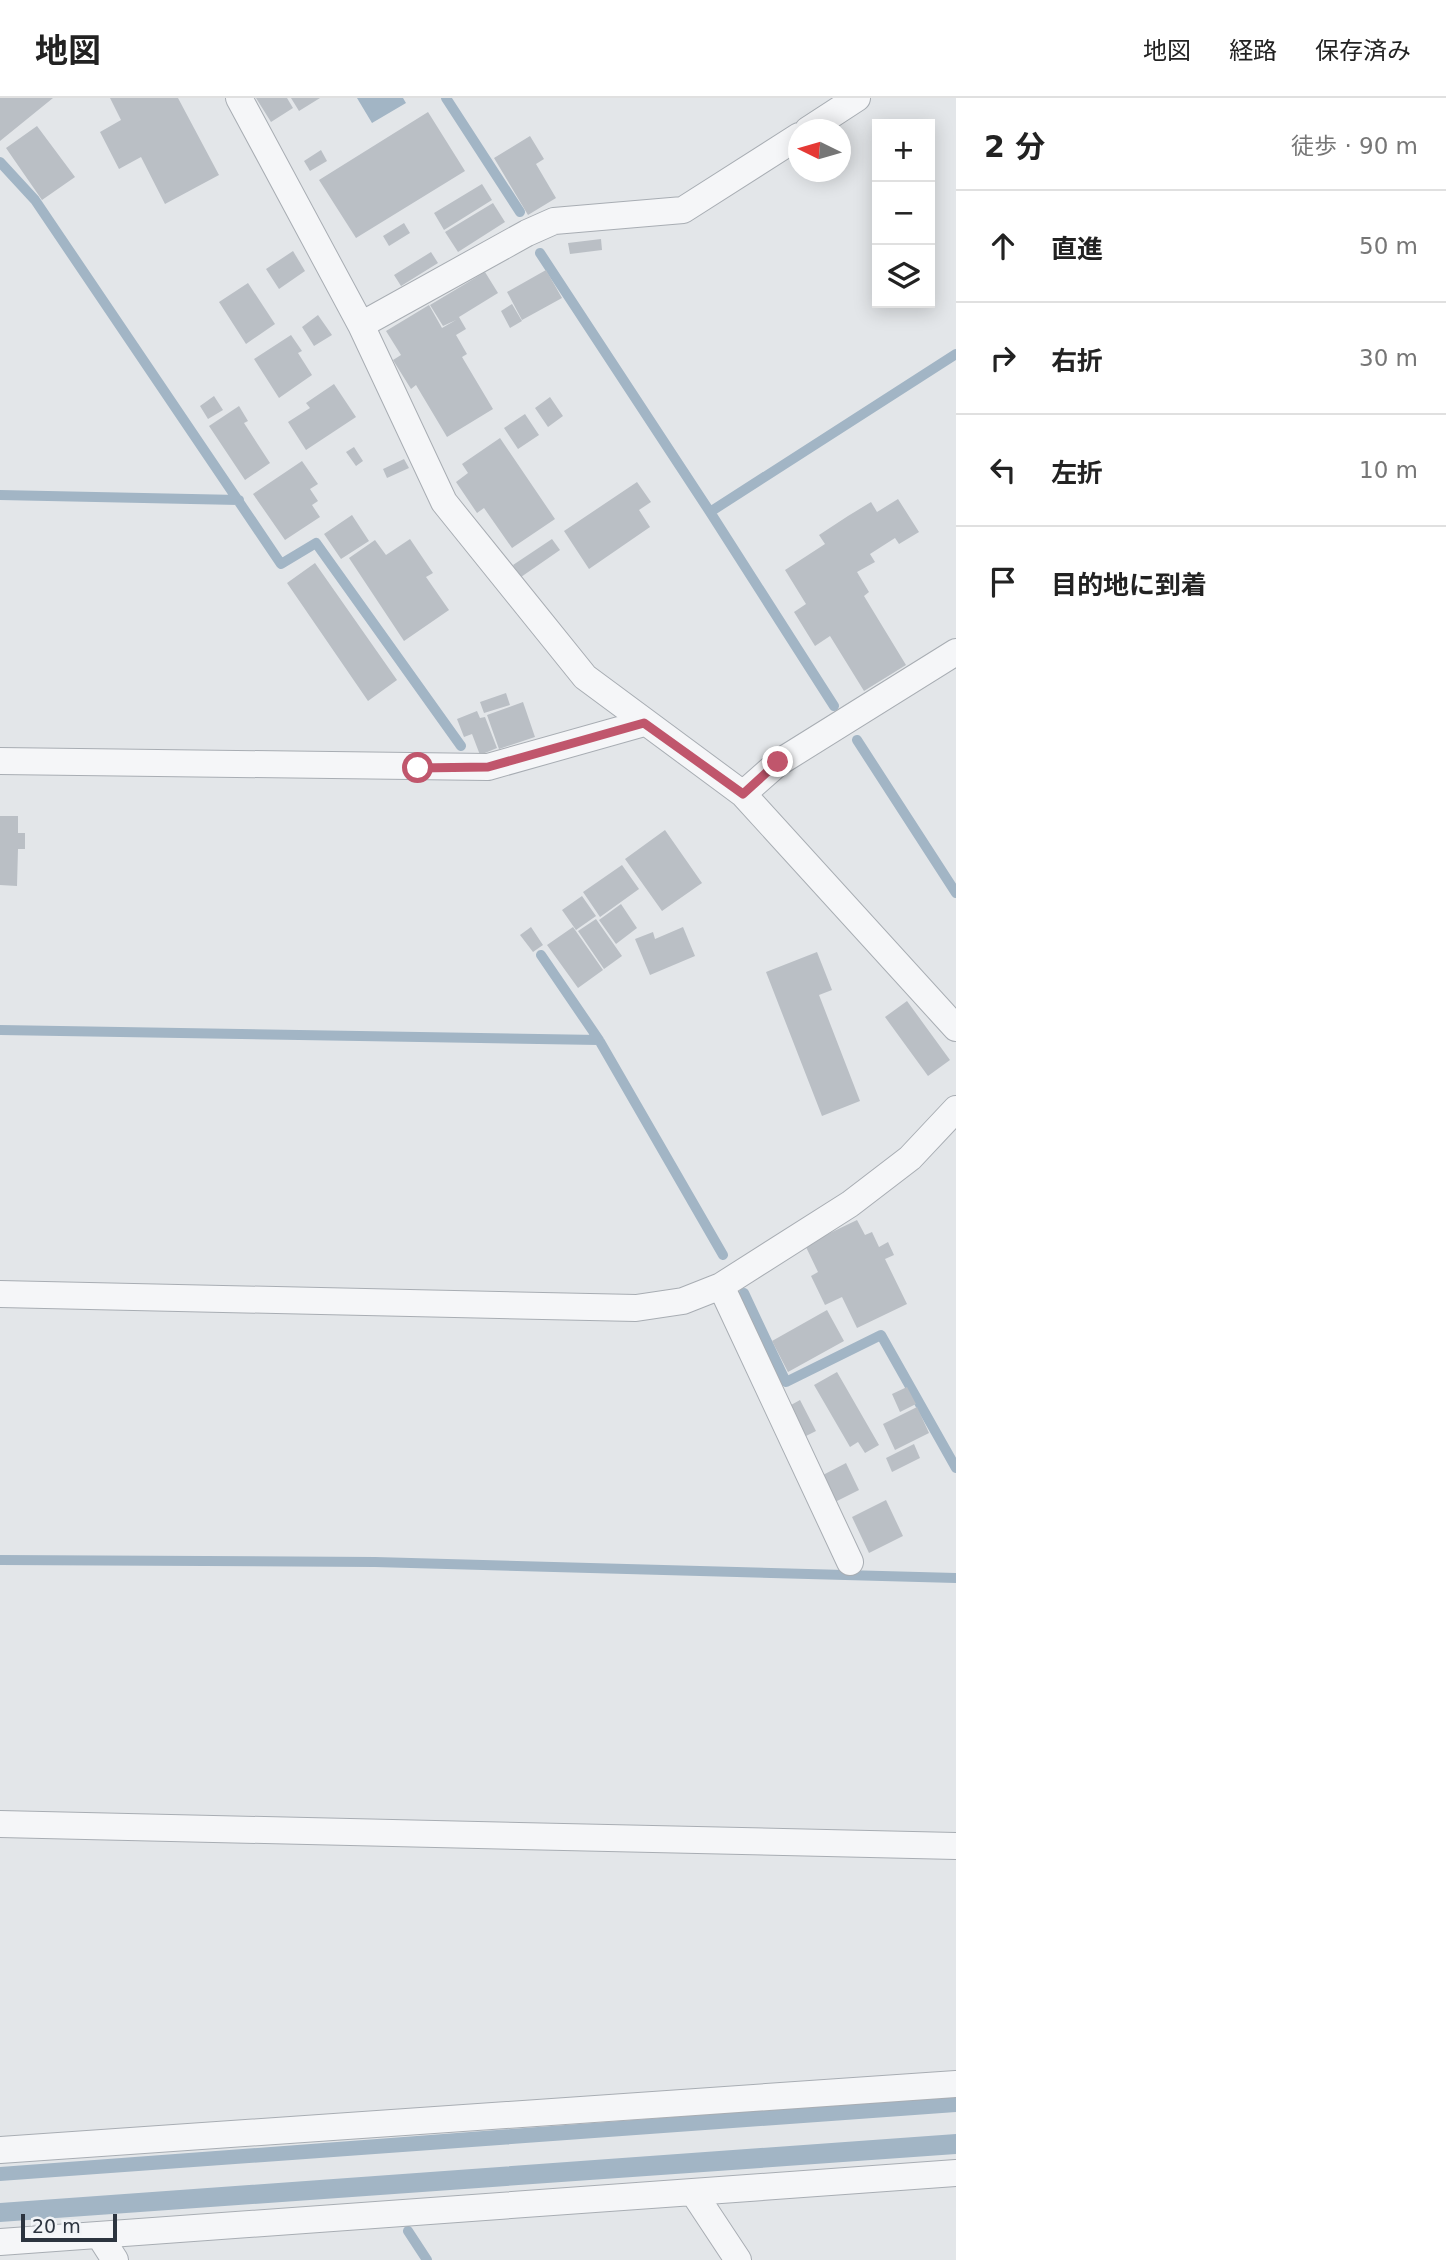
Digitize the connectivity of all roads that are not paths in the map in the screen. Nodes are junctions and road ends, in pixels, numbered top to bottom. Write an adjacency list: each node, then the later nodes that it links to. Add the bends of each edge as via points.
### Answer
1 (239, 98): 5 (street)
2 (857, 98): 3 (street)
3 (825, 119)
4 (788, 143): 5 (street, via 682,210 554,221)
5 (361, 324): 7 (street, via 444,502 585,677)
6 (956, 652): 9 (street, via 778,762)
7 (644, 723): 8 (street, via 488,767); 9 (street)
8 (0, 761)
9 (743, 794): 10 (street)
10 (956, 1028)
11 (956, 1109): 12 (street, via 910,1158 850,1204)
12 (721, 1286): 13 (street, via 683,1301 636,1308); 14 (street)
13 (0, 1294)
14 (850, 1562)
15 (0, 1824): 16 (street)
16 (956, 1846)
17 (956, 2084): 18 (street)
18 (0, 2150)
19 (956, 2173): 20 (street)
20 (694, 2192): 21 (street); 24 (street)
21 (99, 2235): 22 (street); 23 (street)
22 (0, 2242)
23 (115, 2260)
24 (738, 2260)

